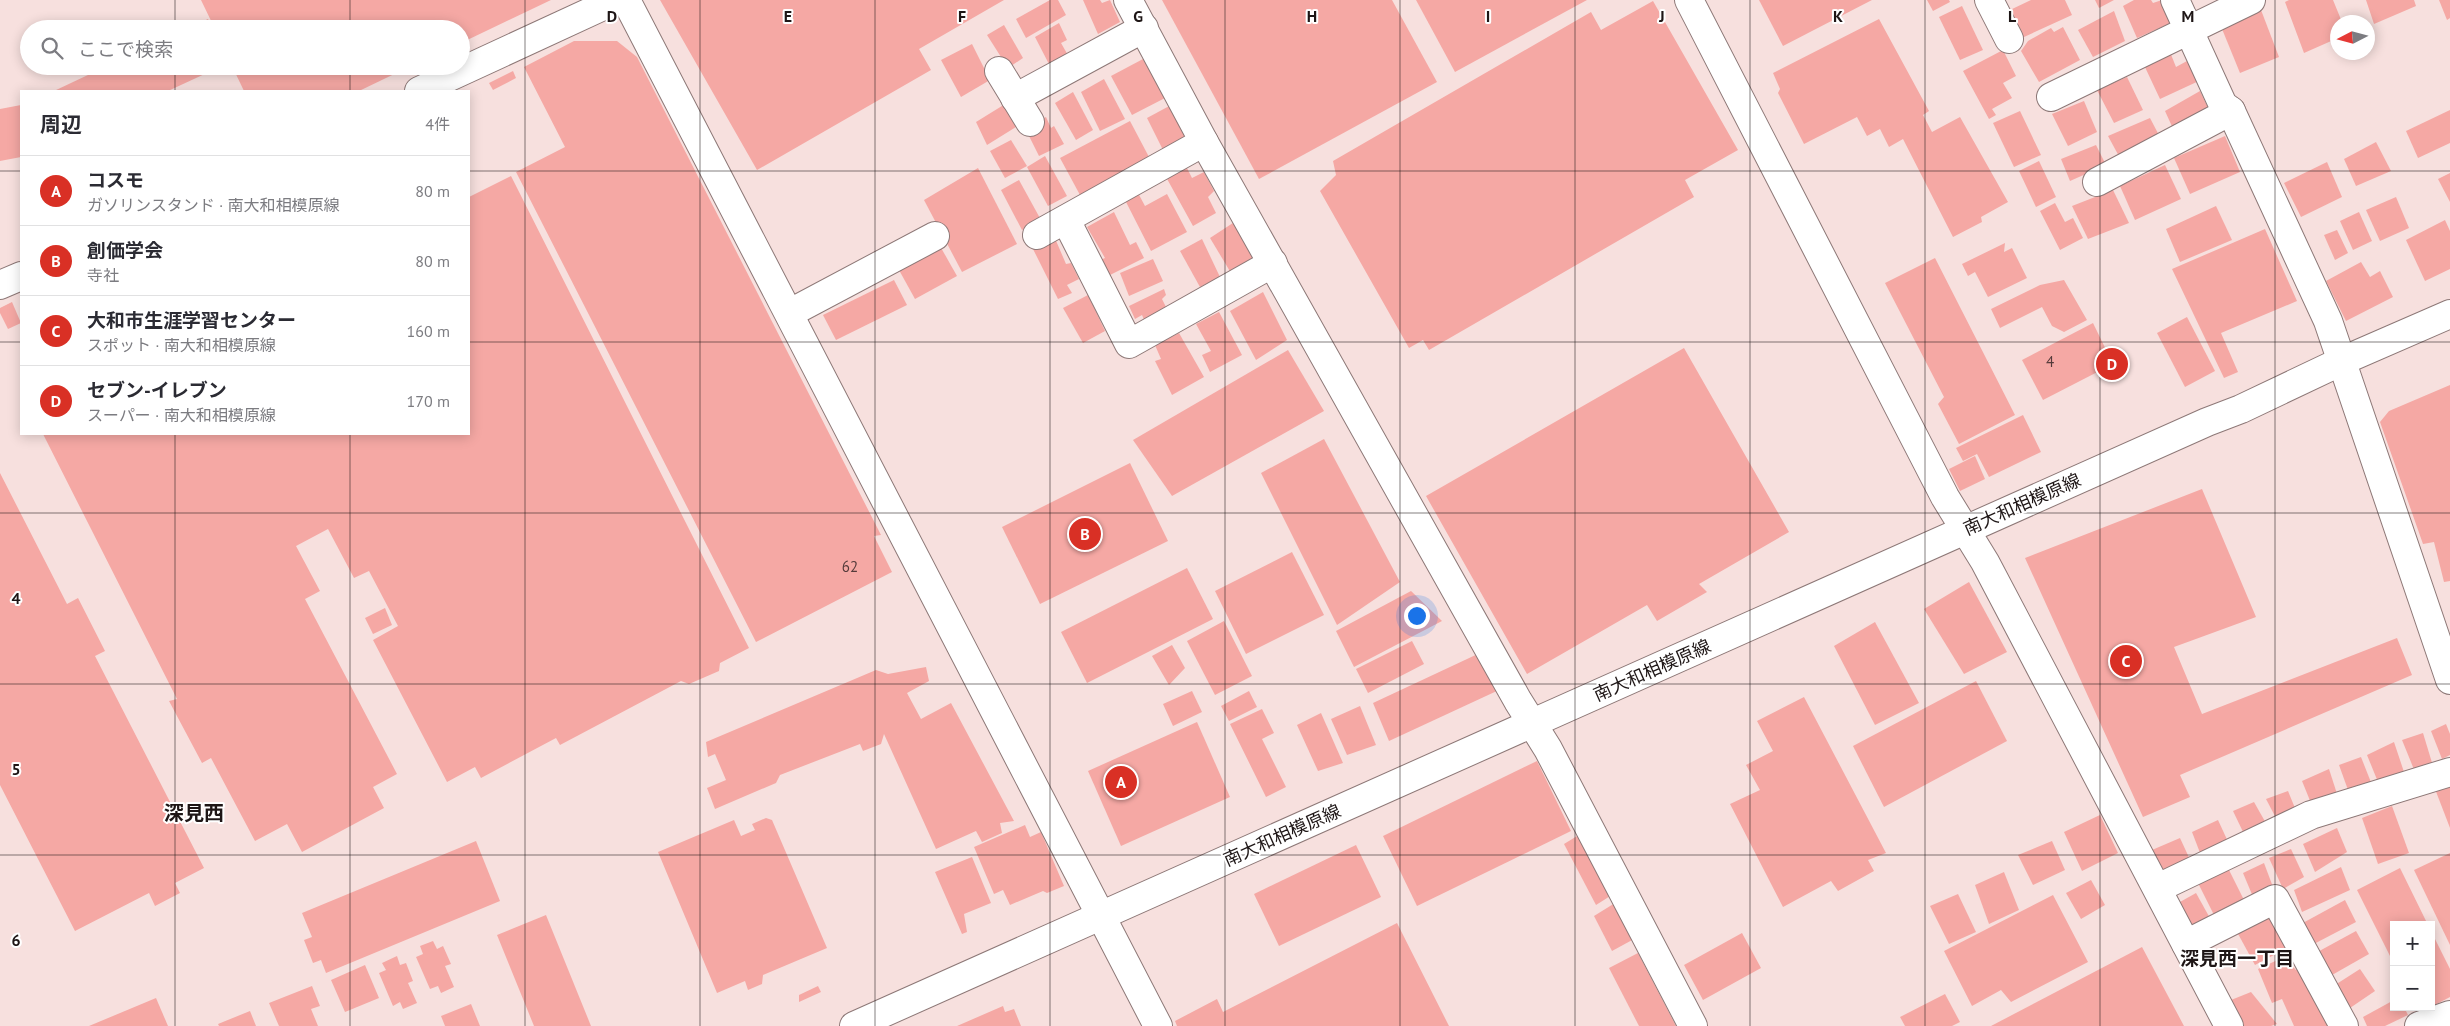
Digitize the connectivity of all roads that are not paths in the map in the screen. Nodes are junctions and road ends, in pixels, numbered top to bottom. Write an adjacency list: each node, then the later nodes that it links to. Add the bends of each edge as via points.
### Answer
1 (616, 0): 11 (street)
2 (626, 0): 27 (street)
3 (1128, 0): 8 (street)
4 (1689, 0): 30 (street, via 1945,497)
5 (2175, 0): 9 (street)
6 (2251, 0): 9 (street)
7 (1998, 3): 10 (street)
8 (1144, 28): 16 (street); 19 (street)
9 (2188, 29): 15 (street); 17 (street, via 2222,105)
10 (2009, 39)
11 (470, 67)
12 (999, 72): 16 (street)
13 (454, 75): 14 (street)
14 (421, 90)
15 (2051, 97)
16 (1015, 98): 18 (street)
17 (2231, 112): 20 (street); 29 (street, via 2328,321)
18 (1030, 122)
19 (1204, 142): 21 (street); 24 (street)
20 (2097, 182)
21 (1066, 220): 22 (street); 24 (street, via 1129,344)
22 (1037, 234)
23 (935, 236): 27 (street)
24 (1272, 263): 32 (street)
25 (20, 276): 26 (street)
26 (0, 286)
27 (790, 313): 35 (street)
28 (2450, 314): 29 (street, 南大和相模原線)
29 (2342, 361): 30 (street, 南大和相模原線, via 2267,398); 31 (street)
30 (1965, 529): 32 (street, 南大和相模原線); 34 (street)
31 (2450, 680)
32 (1533, 724): 35 (street, 南大和相模原線); 40 (street)
33 (2450, 772): 34 (street, via 2312,815)
34 (2158, 888): 36 (street)
35 (1100, 916): 38 (street, 南大和相模原線); 39 (street)
36 (2186, 944): 41 (street); 42 (street, via 2275,899)
37 (2450, 1015): 43 (street)
38 (854, 1026)
39 (1158, 1026)
40 (1693, 1026)
41 (2229, 1026)
42 (2344, 1026)
43 (2419, 1026)

